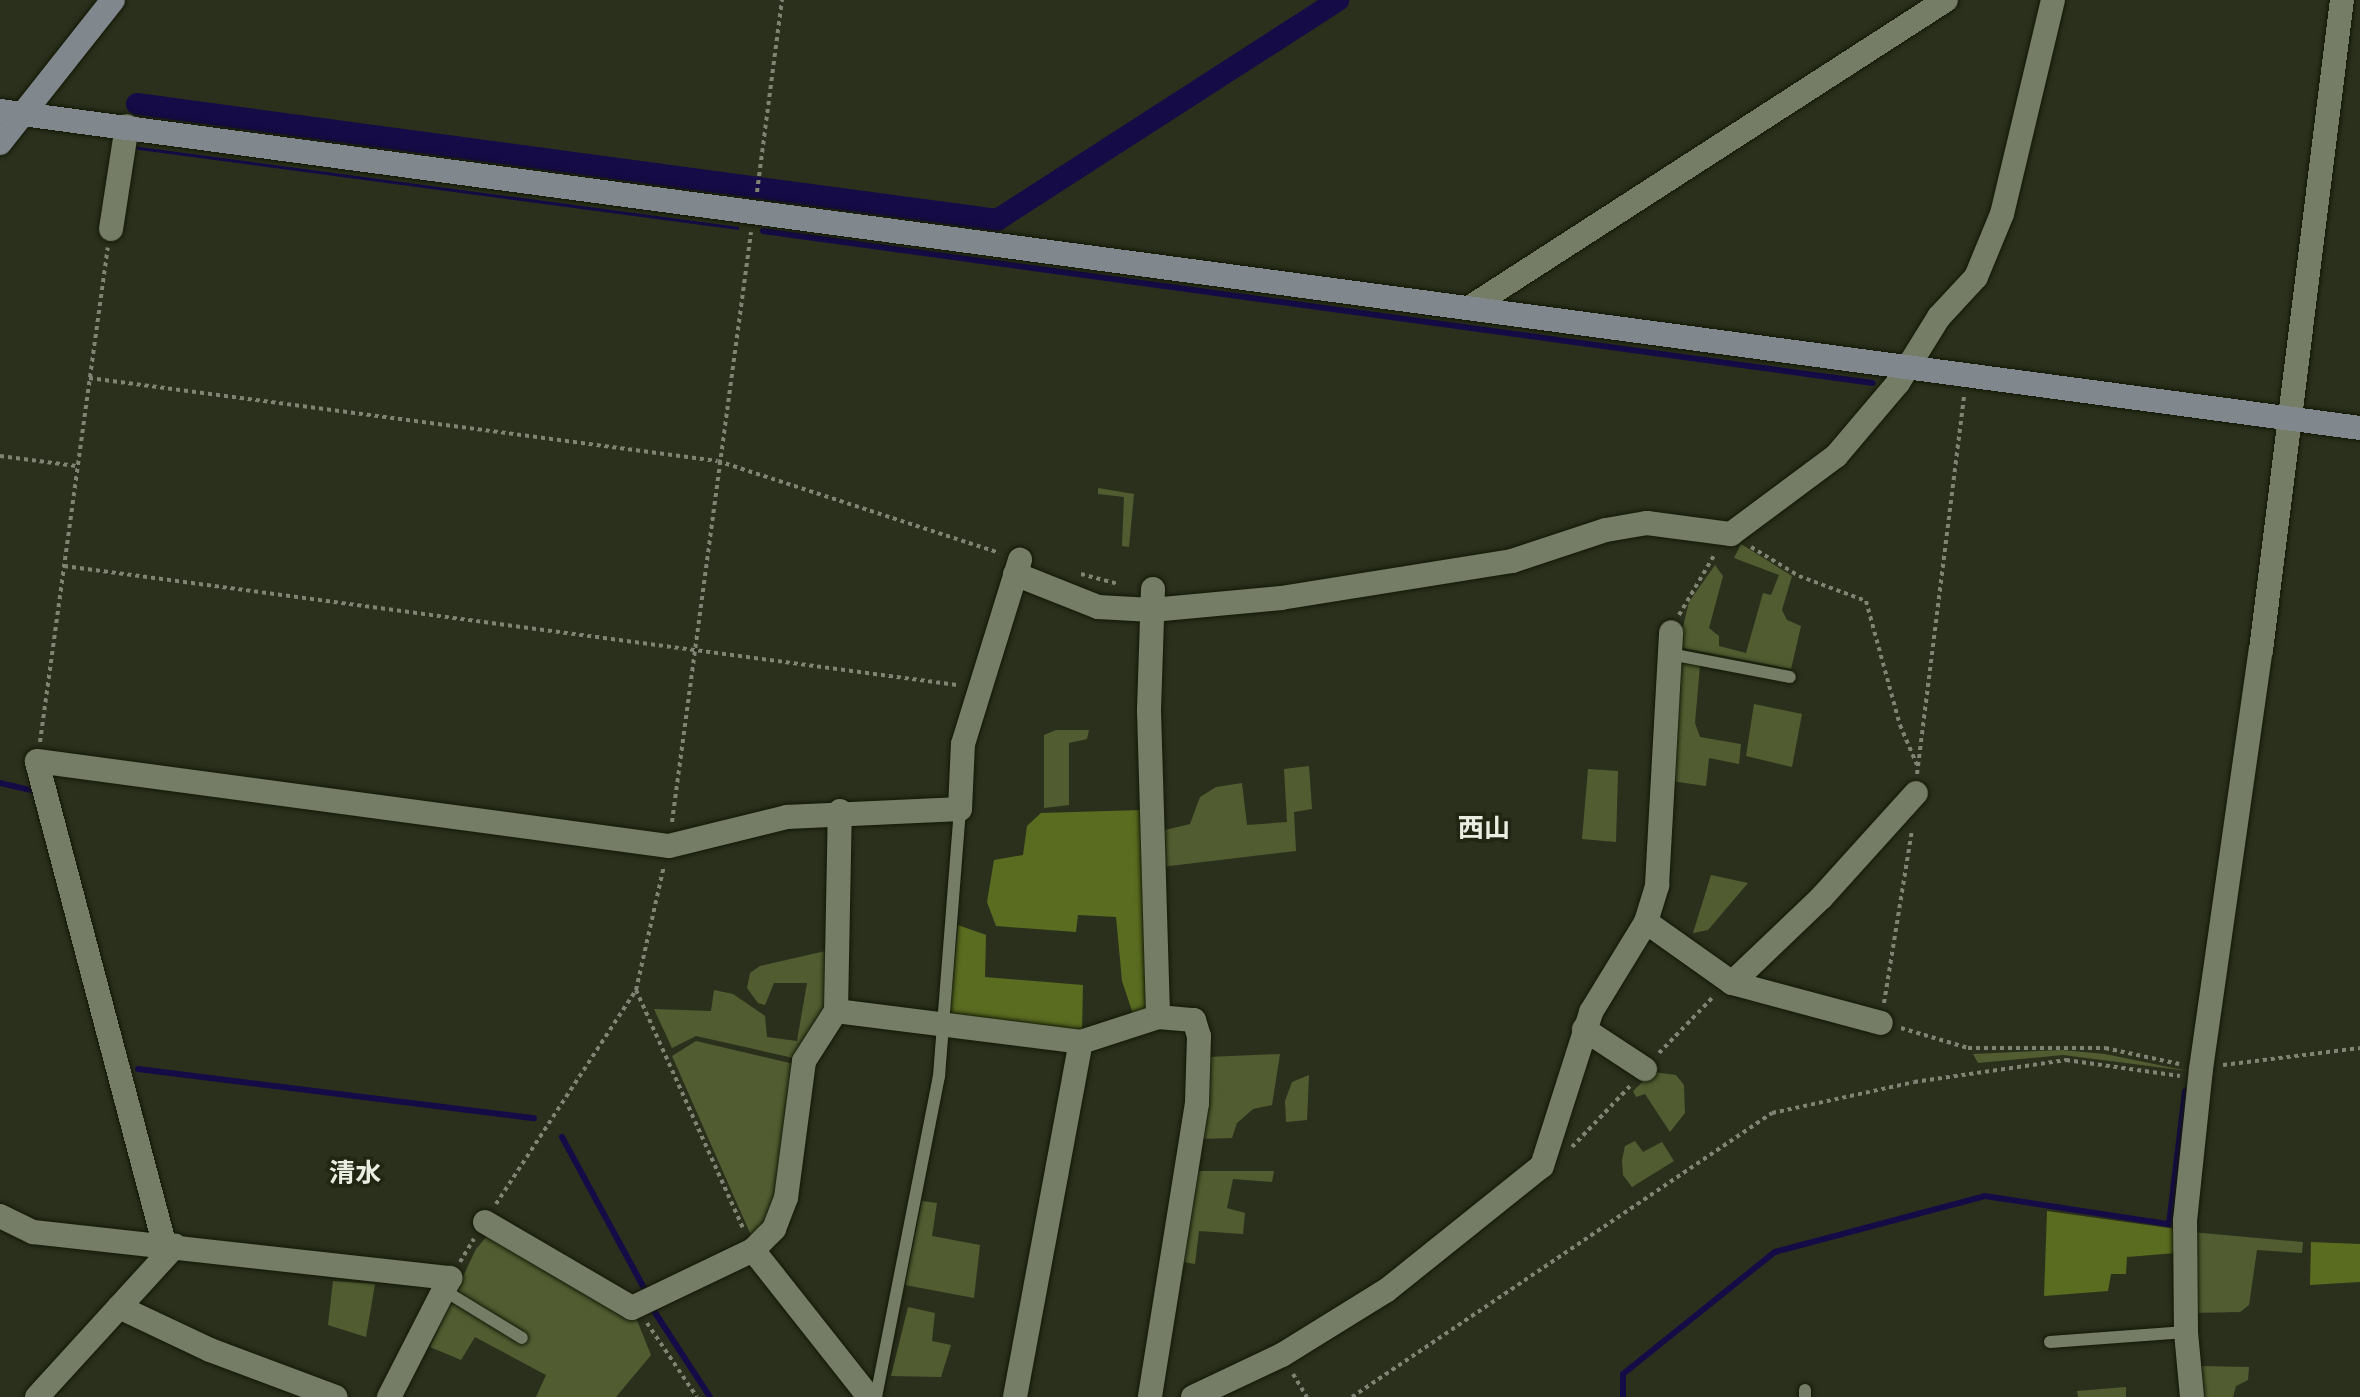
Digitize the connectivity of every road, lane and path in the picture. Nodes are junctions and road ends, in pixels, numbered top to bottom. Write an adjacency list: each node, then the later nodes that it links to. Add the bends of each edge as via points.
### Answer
1 (113, 0): 6 (street)
2 (782, 0): 9 (path)
3 (1946, 0): 12 (street)
4 (2053, 0): 13 (street, via 2002,214 1976,277 1939,317)
5 (2342, 0): 16 (street)
6 (11, 113): 7 (street); 8 (street)
7 (127, 126): 10 (street); 11 (street)
8 (0, 143)
9 (759, 181)
10 (755, 209): 12 (street); 19 (path)
11 (111, 229): 15 (path)
12 (1472, 306): 13 (street)
13 (1909, 366): 14 (street); 21 (street, via 1836,456)
14 (1968, 374): 16 (street); 31 (path)
15 (89, 378): 19 (path); 20 (path)
16 (2288, 418): 17 (street); 47 (street)
17 (2360, 428)
18 (0, 456): 20 (path)
19 (718, 461): 23 (path); 27 (path)
20 (76, 466): 22 (path)
21 (1731, 534): 25 (street, via 1647,523 1606,530 1512,561 1268,599); 26 (path, via 1701,574); 31 (path, via 1799,576 1866,601 1900,725)
22 (64, 566): 27 (path); 30 (path)
23 (1018, 567): 25 (street, via 1098,607); 29 (street)
24 (1077, 574): 25 (path)
25 (1152, 599): 40 (street, via 1149,711)
26 (1671, 643): 28 (lane); 36 (street, via 1663,842)
27 (694, 648): 29 (path); 35 (path)
28 (1790, 677)
29 (980, 689): 33 (street, via 963,744)
30 (37, 761): 35 (street); 50 (street)
31 (1918, 767): 32 (path)
32 (1916, 793): 37 (street, via 1822,897); 41 (path)
33 (960, 809): 34 (street); 42 (lane)
34 (840, 811): 35 (street, via 787,817); 39 (street)
35 (669, 846): 38 (path)
36 (1646, 922): 37 (street); 43 (street)
37 (1732, 983): 41 (street)
38 (636, 990): 49 (path); 51 (path)
39 (836, 1011): 42 (street); 51 (street, via 804,1061 786,1198 774,1229)
40 (1158, 1017): 44 (street); 65 (street, via 1194,1020 1199,1036 1197,1103)
41 (1881, 1023): 47 (path, via 1968,1048 2105,1048)
42 (945, 1025): 44 (street); 63 (lane)
43 (1584, 1029): 46 (street); 66 (street, via 1542,1166 1515,1192 1387,1290 1282,1355)
44 (1081, 1042): 64 (street)
45 (2360, 1048): 47 (path)
46 (1645, 1069)
47 (2201, 1074): 55 (street, via 2185,1221); 67 (path, via 2066,1060 1914,1082 1772,1113)
48 (0, 1216): 50 (street, via 33,1232)
49 (485, 1222): 52 (path); 54 (street, via 616,1302)
50 (169, 1244): 52 (street); 53 (street)
51 (753, 1250): 54 (street); 62 (street)
52 (448, 1285): 56 (lane); 60 (street)
53 (119, 1307): 58 (street); 59 (street, via 210,1350)
54 (637, 1308): 61 (path)
55 (2186, 1332): 57 (lane); 68 (street)
56 (522, 1338)
57 (2050, 1342)
58 (46, 1394)
59 (336, 1397)
60 (389, 1397)
61 (697, 1397)
62 (869, 1397)
63 (876, 1397)
64 (1015, 1397)
65 (1150, 1397)
66 (1193, 1397)
67 (1352, 1397)
68 (2192, 1397)

